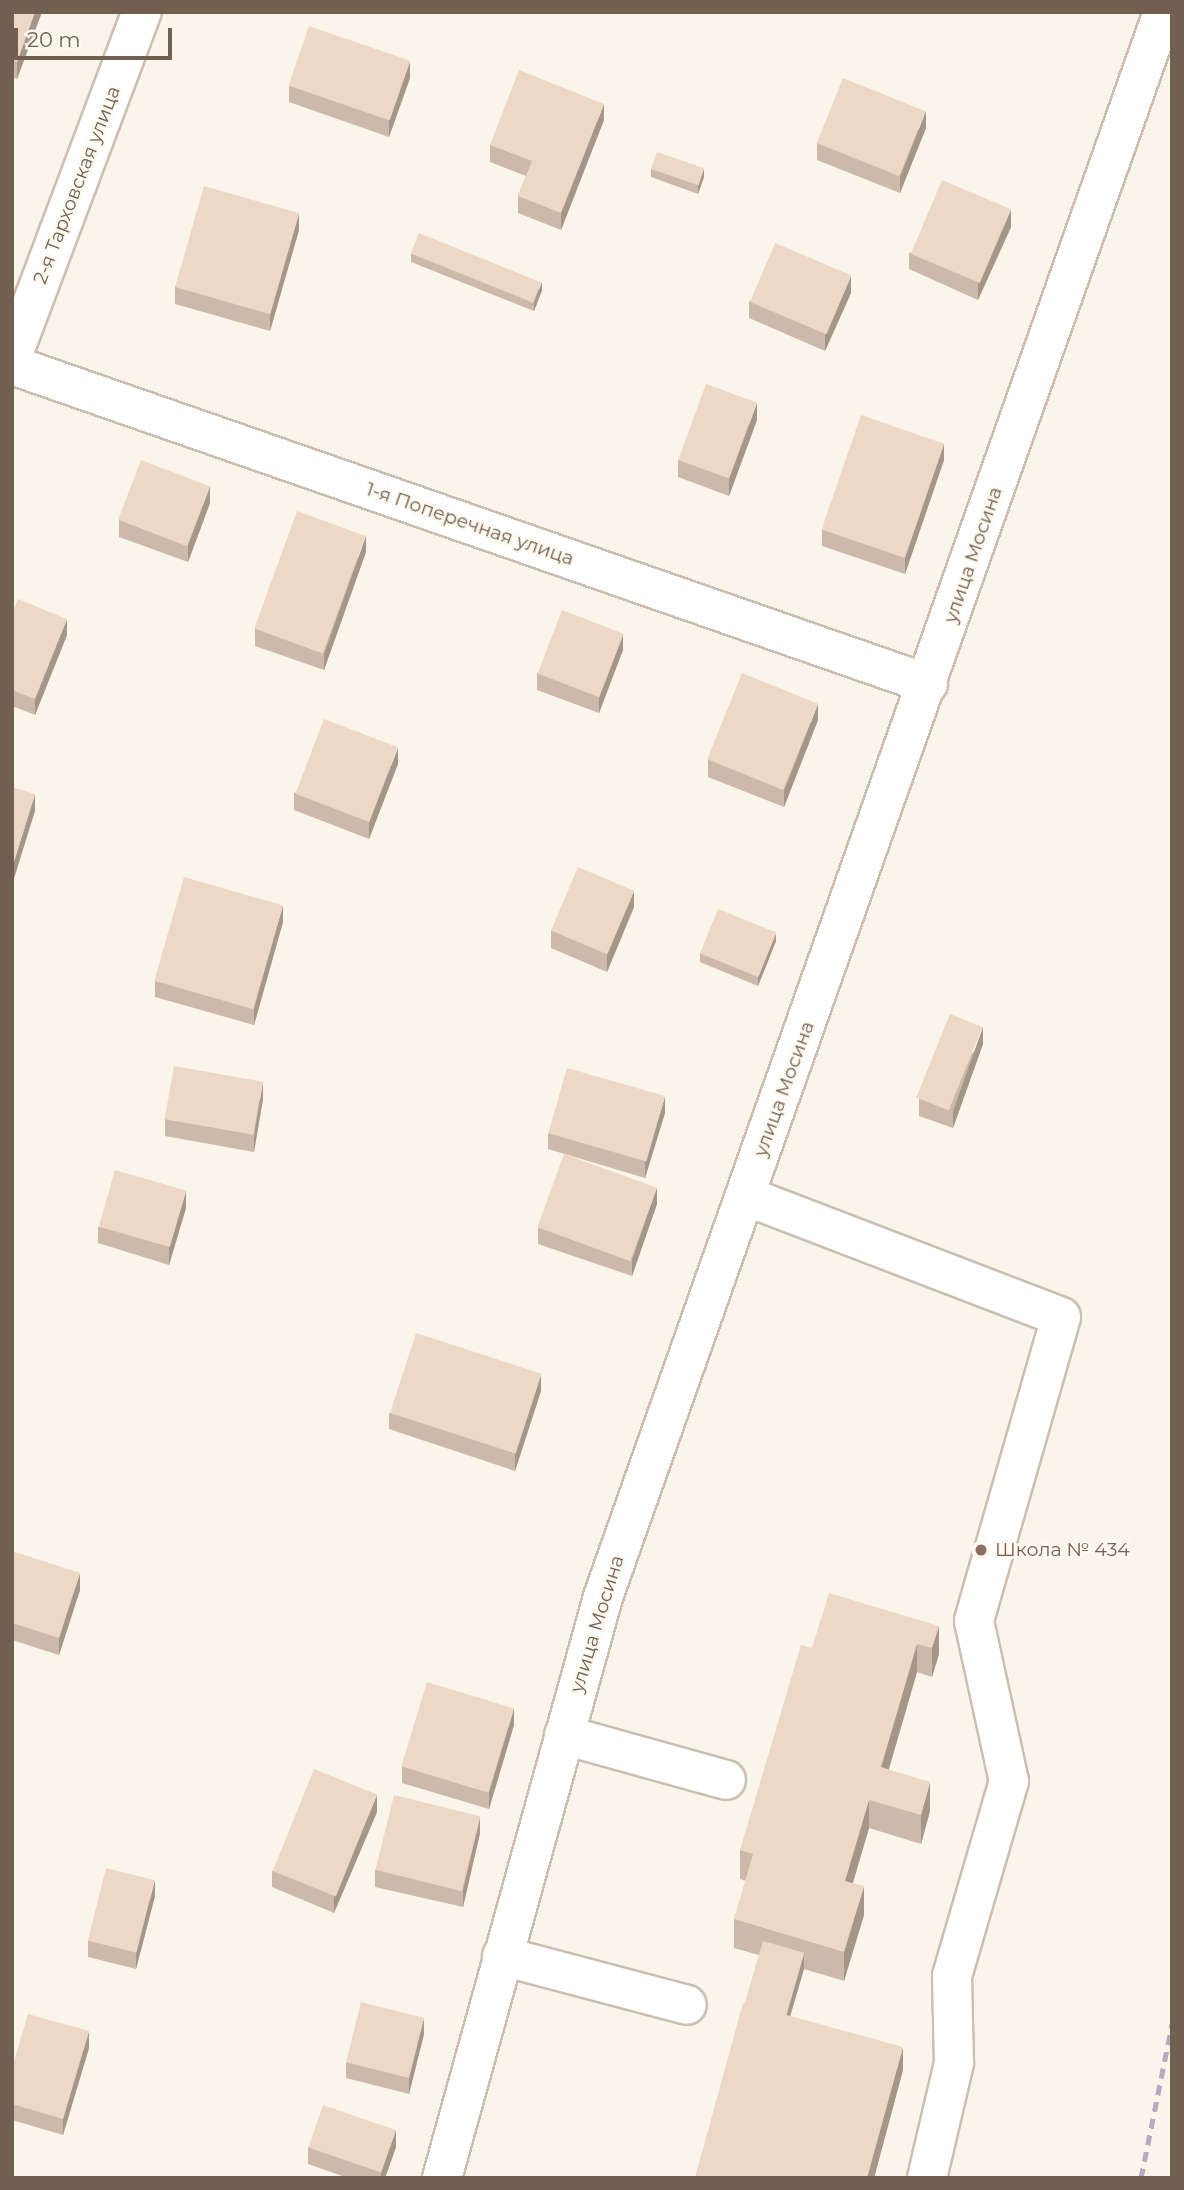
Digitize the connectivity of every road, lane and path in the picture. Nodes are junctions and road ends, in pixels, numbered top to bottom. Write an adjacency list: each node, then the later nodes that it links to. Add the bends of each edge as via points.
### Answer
1 (142, 12): 3 (street, 2-я Тарховская улица)
2 (1163, 12): 5 (street, улица Мосина)
3 (12, 357)
4 (12, 365): 5 (street, 1-я Поперечная улица)
5 (928, 684): 6 (street, улица Мосина)
6 (746, 1196): 7 (street, улица Мосина, via 603,1597); 12 (street, via 1060,1317 974,1621 1009,1781 952,1976 954,2063)
7 (564, 1735): 8 (street); 9 (street, улица Мосина)
8 (726, 1780)
9 (502, 1956): 10 (street); 11 (street, улица Мосина)
10 (687, 2005)
11 (442, 2178)
12 (927, 2178)

